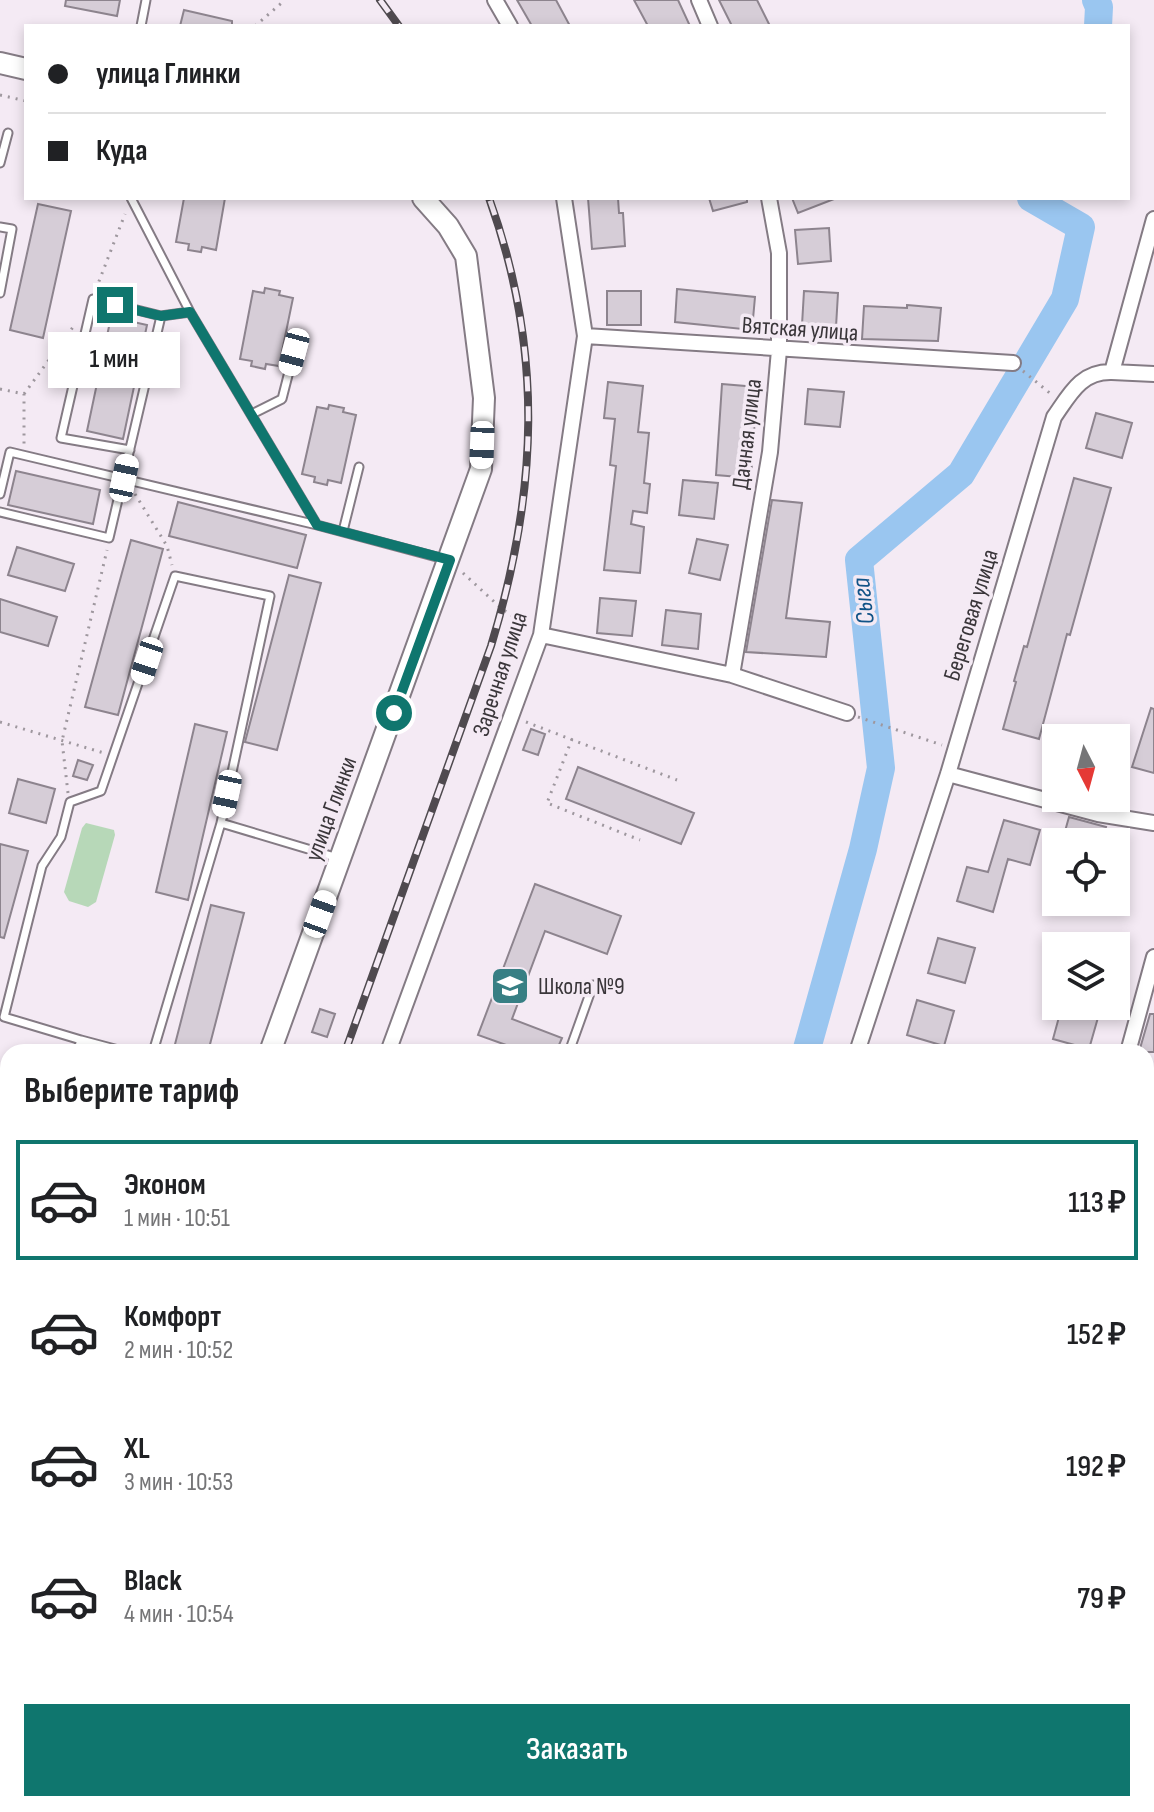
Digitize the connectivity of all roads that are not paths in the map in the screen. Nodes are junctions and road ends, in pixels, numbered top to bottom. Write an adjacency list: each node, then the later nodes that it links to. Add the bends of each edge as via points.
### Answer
1 (146, 0): 4 (lane)
2 (495, 0): 5 (street)
3 (699, 0): 6 (street)
4 (141, 24)
5 (509, 24)
6 (709, 24)
7 (0, 63): 8 (main road)
8 (24, 69)
9 (8, 133): 10 (lane)
10 (0, 163)
11 (132, 200): 18 (lane)
12 (425, 200): 34 (main road, улица Глинки, via 466,256 484,398 481,469)
13 (564, 200): 20 (street, Заречная улица)
14 (769, 200): 21 (street, Дачная улица, via 779,253)
15 (1154, 219): 24 (street)
16 (0, 227): 17 (lane, via 12,229)
17 (0, 293)
18 (190, 312): 19 (lane); 26 (lane)
19 (161, 316): 27 (lane); 27 (lane, via 93,299 61,438)
20 (585, 336): 21 (street, Вятская улица); 35 (street, Заречная улица)
21 (779, 350): 23 (street, Вятская улица); 36 (street, Дачная улица, via 770,452)
22 (294, 352): 26 (lane, via 282,399)
23 (1013, 363)
24 (1112, 372): 25 (street); 38 (street, Береговая улица, via 1096,371 1076,384 1054,417)
25 (1154, 374)
26 (252, 414): 32 (lane)
27 (130, 450): 29 (lane)
28 (359, 467): 33 (lane)
29 (124, 478): 30 (lane, via 10,452); 31 (lane, via 109,538); 32 (lane)
30 (0, 494)
31 (0, 512)
32 (317, 525): 33 (lane)
33 (343, 531): 34 (lane)
34 (450, 560): 41 (main road, улица Глинки)
35 (541, 635): 36 (street); 49 (street, Заречная улица)
36 (732, 675): 37 (street)
37 (847, 713)
38 (948, 774): 40 (street, via 1098,814); 51 (street, Береговая улица)
39 (221, 823): 41 (lane); 44 (lane, via 270,596 175,576 101,791 70,802 61,837 42,866 4,1017); 47 (lane)
40 (1154, 823)
41 (340, 858): 48 (main road, улица Глинки)
42 (1154, 957): 52 (street)
43 (593, 985): 50 (lane)
44 (81, 1040): 45 (lane); 46 (lane)
45 (80, 1044)
46 (96, 1044)
47 (155, 1044)
48 (273, 1044)
49 (391, 1044)
50 (572, 1044)
51 (860, 1044)
52 (1130, 1044)

